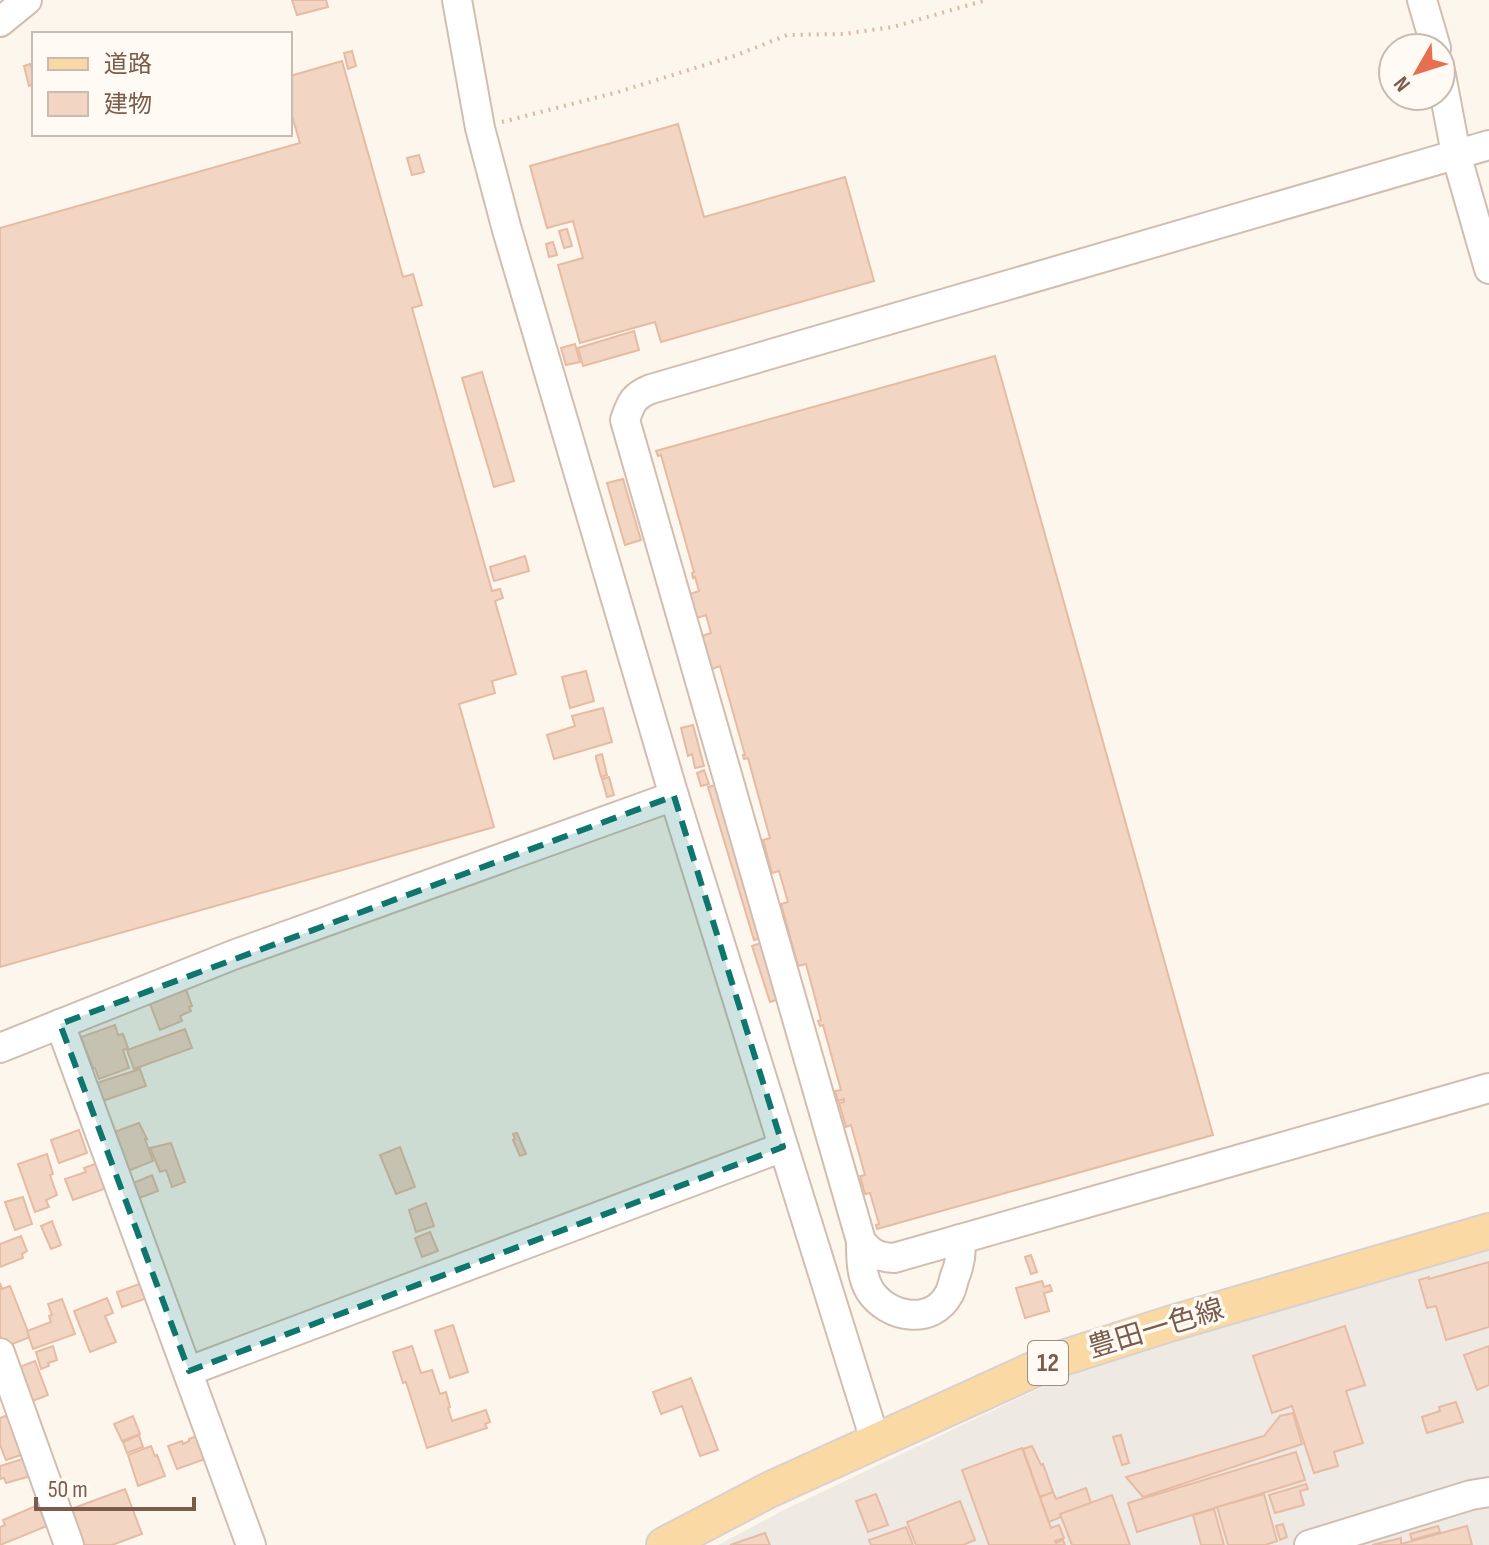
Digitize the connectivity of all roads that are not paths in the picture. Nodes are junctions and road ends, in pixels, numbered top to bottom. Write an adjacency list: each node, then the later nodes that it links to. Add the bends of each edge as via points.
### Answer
1 (27, 0): 4 (street)
2 (457, 0): 10 (street, via 480,128 507,230)
3 (1422, 0): 5 (street)
4 (0, 22)
5 (1431, 32)
6 (1448, 112): 8 (street)
7 (1489, 145): 8 (street)
8 (1456, 154): 9 (street); 17 (street, via 651,389 631,404 625,420)
9 (1489, 269)
10 (674, 796): 11 (street, via 233,955); 14 (street)
11 (60, 1024): 12 (street); 19 (street)
12 (0, 1048)
13 (1489, 1088): 16 (street)
14 (783, 1147): 19 (street); 20 (street)
15 (1489, 1231): 20 (main road, 豊田一色線 / 12, via 1050,1362)
16 (960, 1239): 17 (street, via 894,1258 870,1253); 17 (street, via 962,1250 949,1296 934,1310 914,1317 891,1310 871,1292 861,1265)
17 (861, 1241)
18 (0, 1353): 22 (street)
19 (189, 1371): 23 (street)
20 (875, 1440): 24 (main road, 豊田一色線 / 12)
21 (1489, 1492): 25 (street)
22 (69, 1545)
23 (251, 1545)
24 (664, 1545)
25 (1309, 1545)

